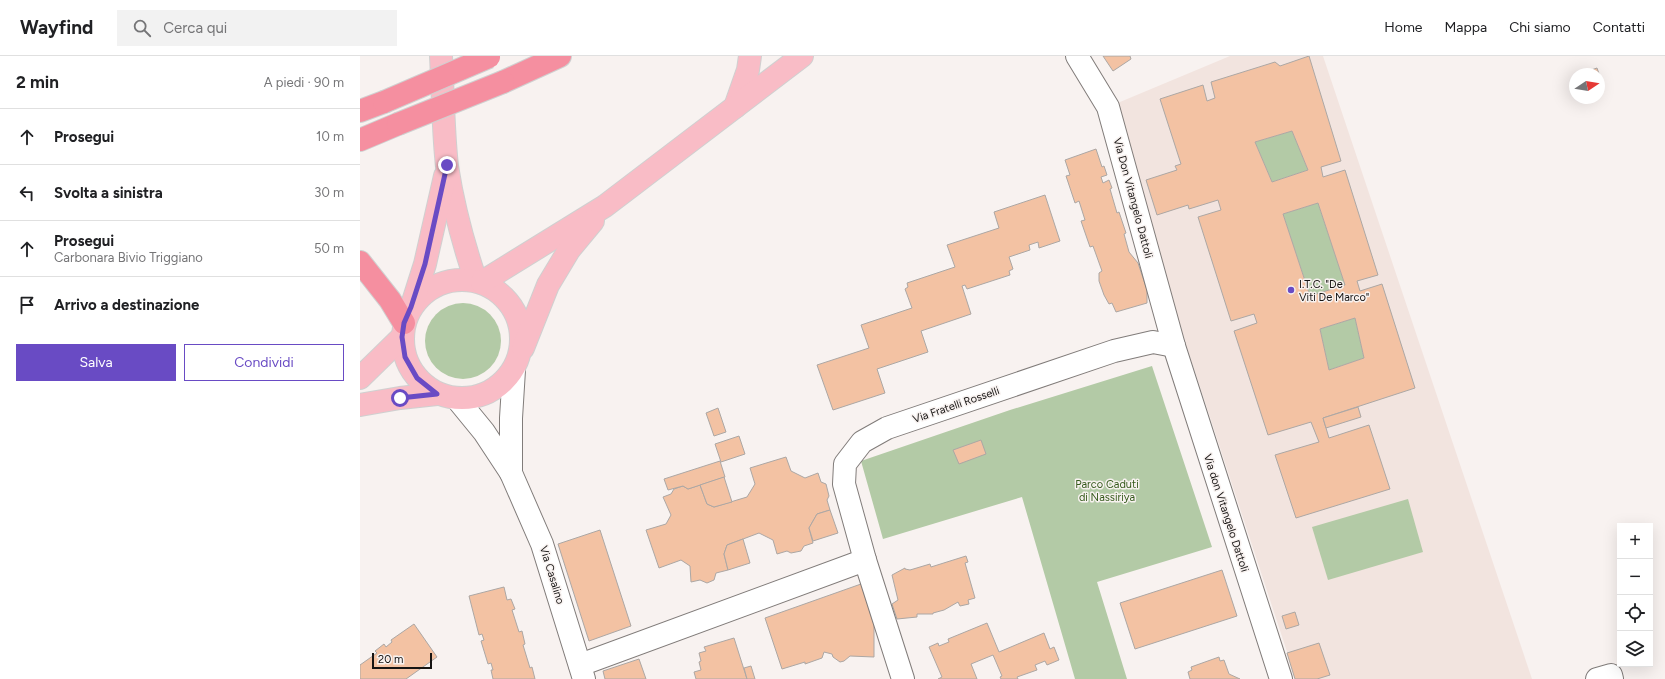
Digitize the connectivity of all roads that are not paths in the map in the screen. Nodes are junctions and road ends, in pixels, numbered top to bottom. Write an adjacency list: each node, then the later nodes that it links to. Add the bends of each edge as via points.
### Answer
1 (440, 56): 10 (main road)
2 (560, 56): 9 (highway, bridge)
3 (750, 56): 7 (main road, via 748,70)
4 (802, 56): 7 (main road)
5 (1077, 56): 15 (street, Via Don Vitangelo Dattoli, via 1108,107)
6 (490, 57): 8 (highway, bridge)
7 (735, 106): 11 (main road)
8 (360, 112)
9 (360, 140)
10 (447, 165): 13 (main road, via 465,250); 14 (main road, via 434,230)
11 (605, 206): 13 (main road); 16 (main road, via 569,250 548,285)
12 (360, 262): 14 (highway)
13 (479, 282): 14 (main road, via 457,279 432,287); 16 (main road, via 499,291 514,309 522,333)
14 (406, 322): 17 (main road); 18 (main road, via 405,357 417,378)
15 (1174, 346): 21 (street, Via Fratelli Rosselli, via 1153,342 1114,351 887,428 862,442 845,464 844,484); 24 (street, Via don Vitangelo Dattoli)
16 (516, 363): 18 (main road, via 498,387 479,397); 20 (street, Via Casalino, via 511,418)
17 (360, 378)
18 (447, 396): 19 (main road, via 406,397); 20 (street, Via Casalino, via 484,432)
19 (360, 405)
20 (511, 473): 22 (street, Via Casalino, via 542,544)
21 (865, 560): 22 (street); 23 (street, Via Fratelli Rosselli)
22 (582, 672)
23 (903, 679)
24 (1281, 679)
25 (1597, 679): 26 (street, via 1611,674)
26 (1612, 679)

